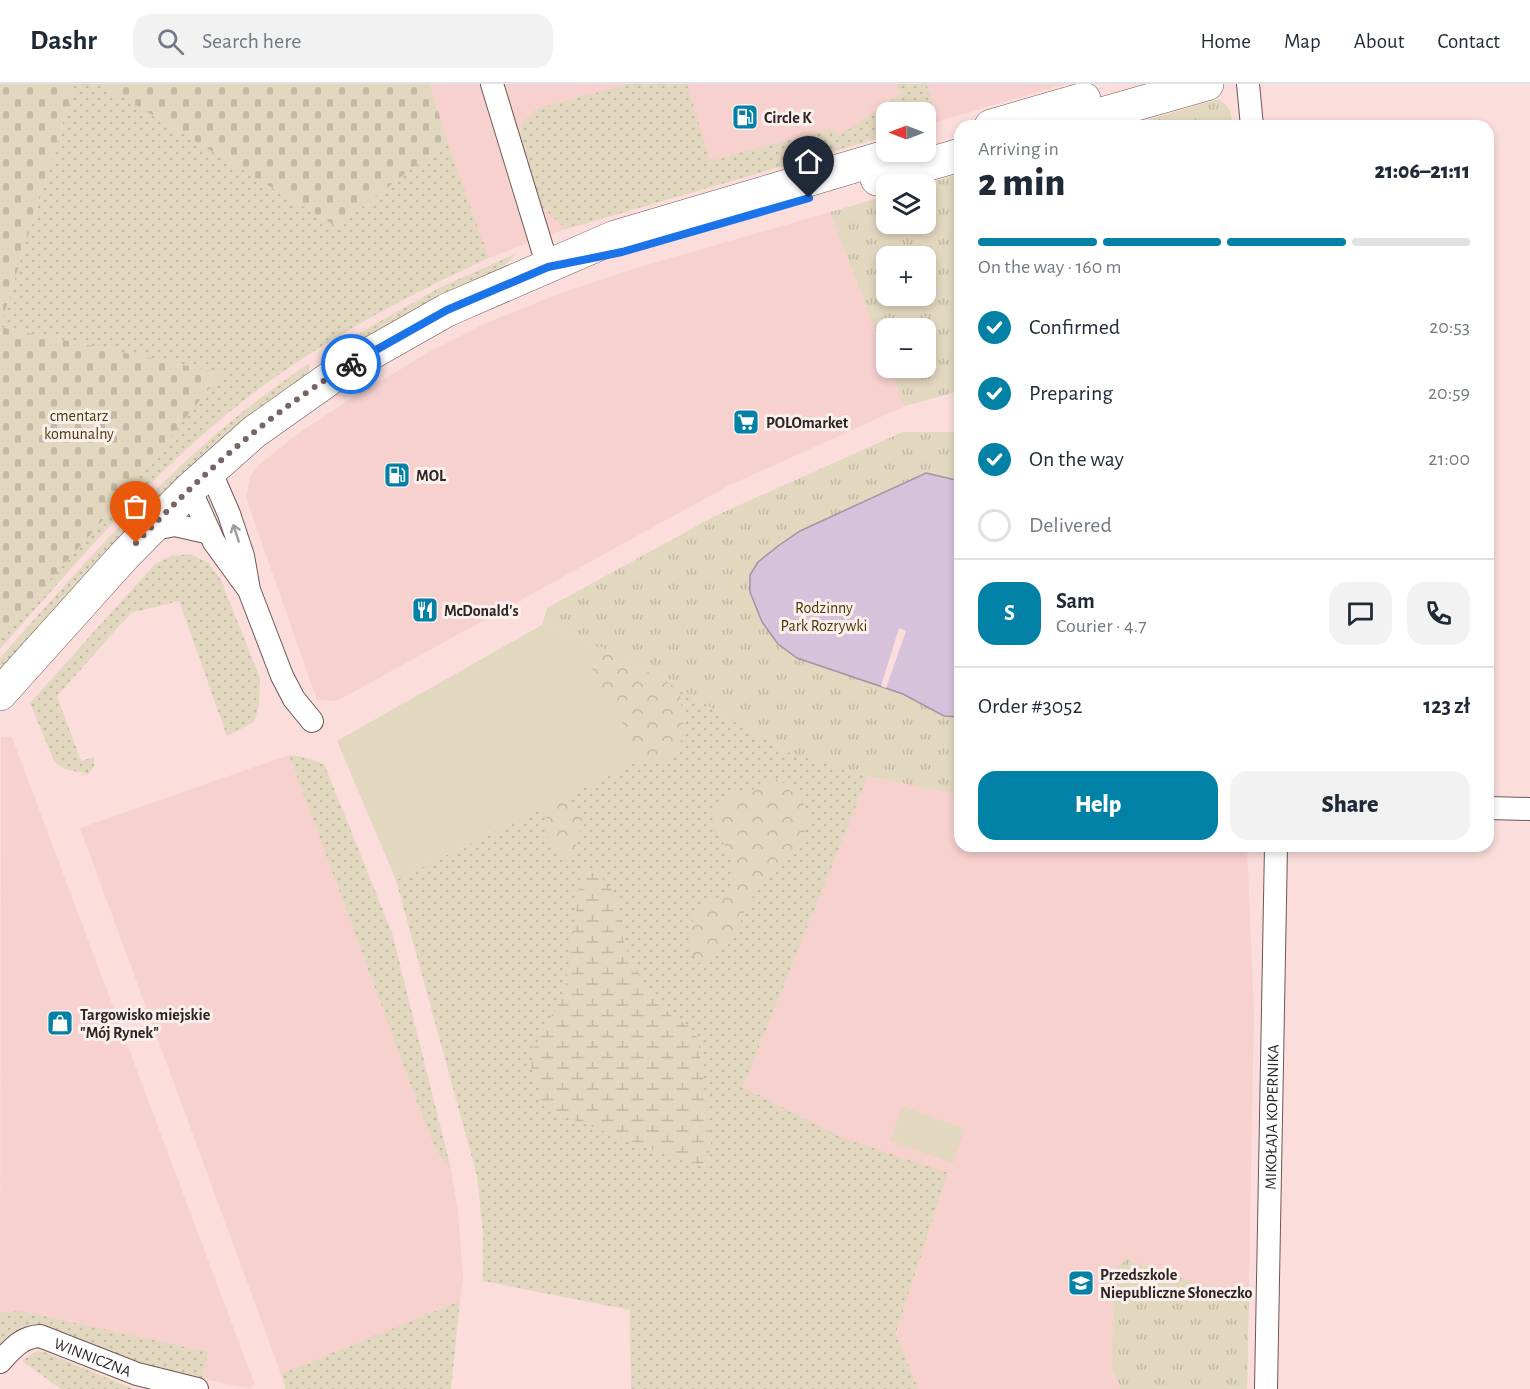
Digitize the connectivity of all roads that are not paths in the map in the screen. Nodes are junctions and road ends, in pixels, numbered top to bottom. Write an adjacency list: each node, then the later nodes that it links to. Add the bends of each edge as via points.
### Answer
1 (492, 84): 12 (street)
2 (1135, 84): 5 (street)
3 (1207, 84): 6 (street)
4 (1248, 84): 7 (street)
5 (1012, 120)
6 (1080, 120)
7 (1251, 120)
8 (954, 137): 9 (street)
9 (936, 142)
10 (954, 157): 12 (street, via 622,252)
11 (876, 160): 12 (street, via 615,237)
12 (548, 267): 13 (street, via 447,310 343,369 271,419)
13 (200, 479): 14 (street); 15 (street); 16 (street, one-way to 13, via 238,540)
14 (149, 530): 15 (street, via 175,525); 17 (street)
15 (210, 533): 16 (street)
16 (249, 590): 18 (street, via 282,675 294,699)
17 (0, 694)
18 (312, 721)
19 (1494, 808): 20 (street)
20 (1530, 809)
21 (1276, 852): 24 (street, MIKOŁAJA KOPERNIKA)
22 (0, 1362): 23 (street, WINNICZNA, via 20,1342 40,1336 137,1374)
23 (197, 1389)
24 (1266, 1389)

